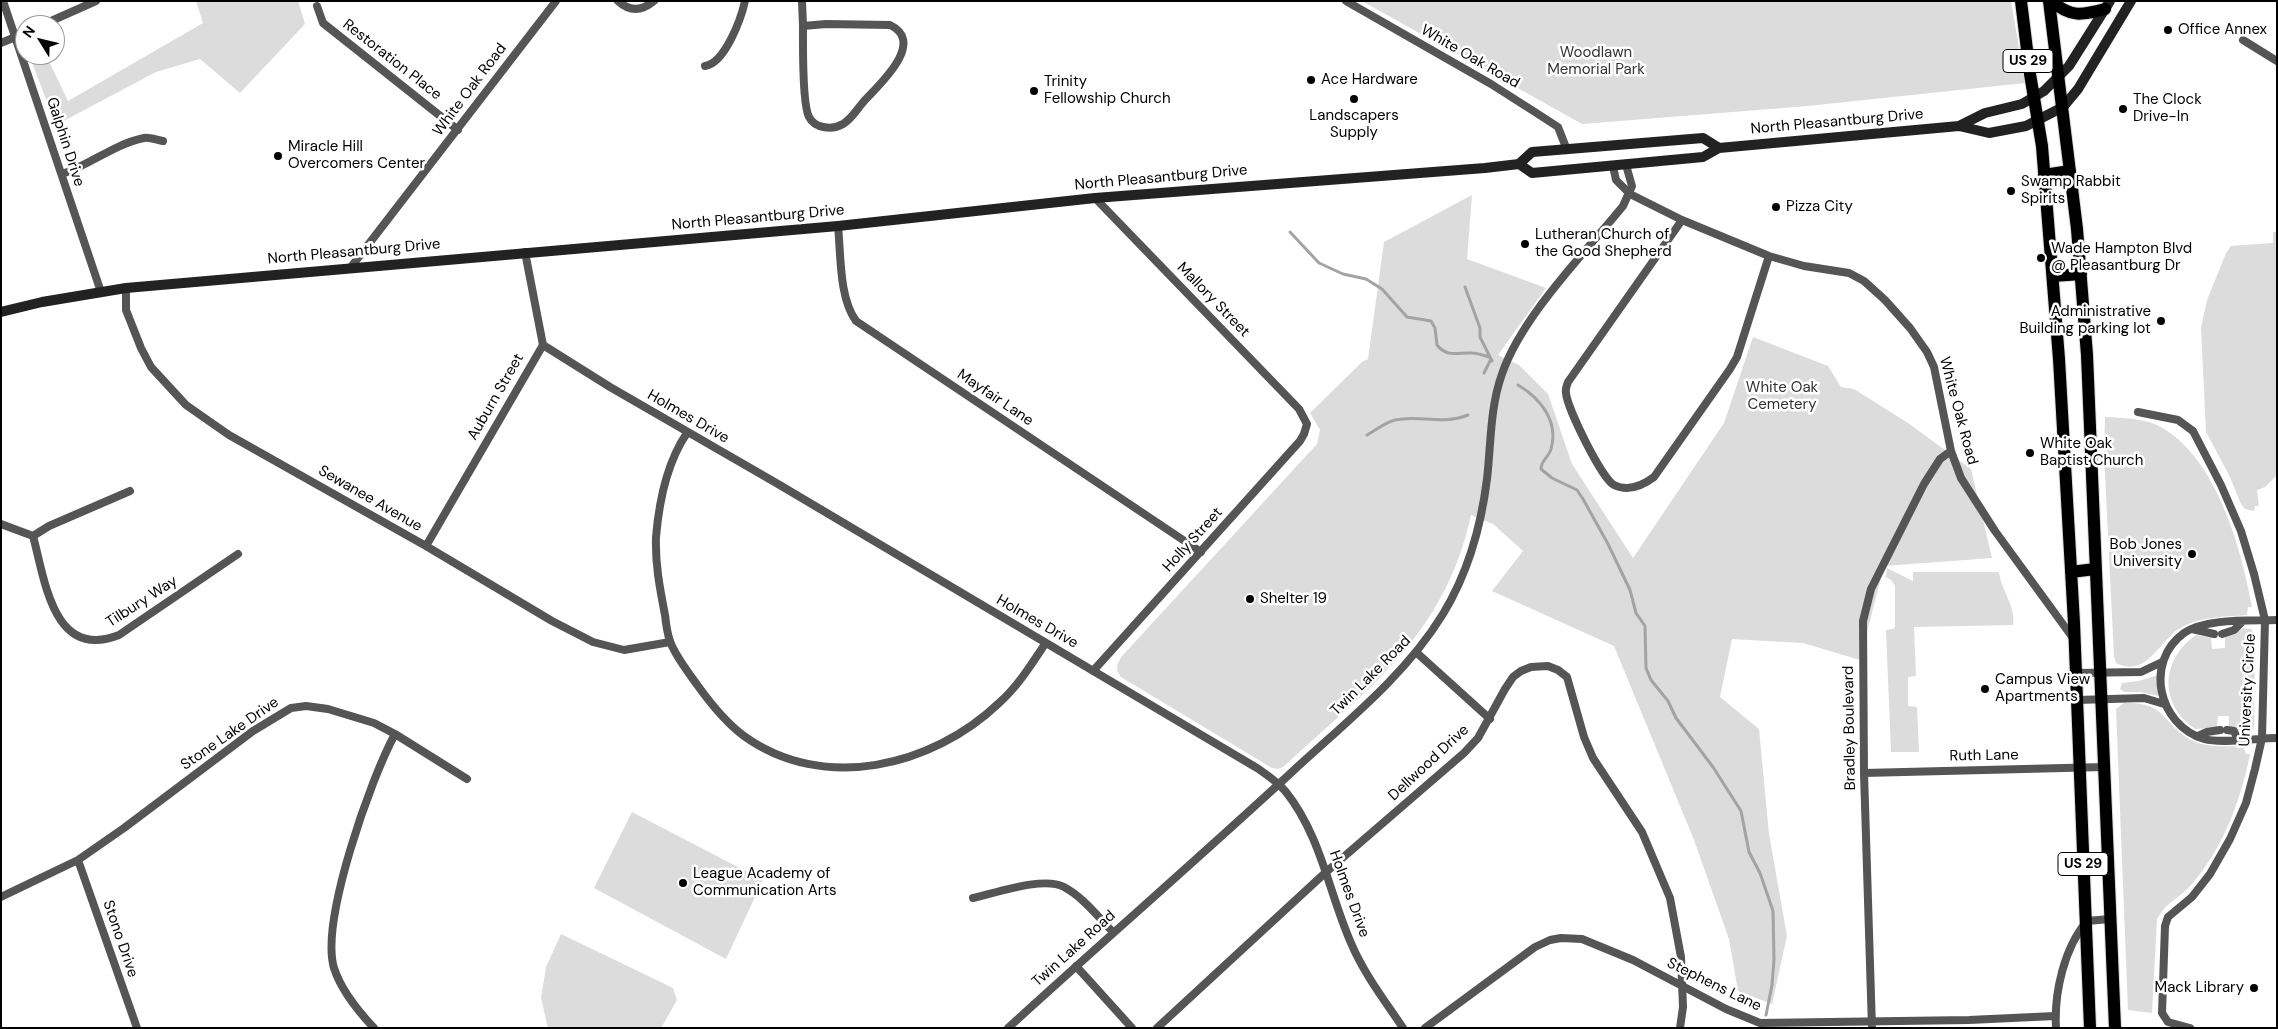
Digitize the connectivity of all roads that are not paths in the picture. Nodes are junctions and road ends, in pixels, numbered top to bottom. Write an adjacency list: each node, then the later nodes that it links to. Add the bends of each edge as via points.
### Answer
1 (3, 1): 16 (street, Galphin Drive)
2 (96, 1): 14 (street)
3 (556, 1): 27 (street, White Oak Road)
4 (618, 1): 5 (street, via 626,8 634,9 644,8)
5 (654, 1)
6 (745, 1): 21 (street, via 737,26 721,55 715,63)
7 (802, 1): 15 (street)
8 (1346, 1): 30 (street, White Oak Road, via 1545,118 1558,127)
9 (2020, 1): 23 (main road, US 29)
10 (2050, 1): 12 (main road, via 2077,15); 22 (main road, US 29)
11 (2131, 1): 24 (main road, North Pleasantburg Drive, via 2078,89)
12 (2107, 5): 22 (main road, North Pleasantburg Drive)
13 (317, 6): 27 (street, Restoration Place, via 323,23)
14 (64, 15)
15 (803, 26): 15 (street, via 808,115 822,127 844,124 894,69 901,55 902,37 894,27 886,25)
16 (15, 37): 18 (street)
17 (2243, 40): 19 (street)
18 (1, 42)
19 (2277, 61)
20 (25, 65): 35 (street, Galphin Drive)
21 (705, 66)
22 (2059, 78): 23 (main road, North Pleasantburg Drive); 24 (main road, US 29)
23 (2034, 98): 25 (main road, US 29); 26 (main road, North Pleasantburg Drive, via 1986,113)
24 (2063, 107): 25 (main road, North Pleasantburg Drive); 34 (main road, US 29)
25 (2038, 121): 26 (main road, North Pleasantburg Drive, via 1989,133); 36 (main road, US 29)
26 (1959, 126): 29 (main road, North Pleasantburg Drive)
27 (458, 130): 43 (street, White Oak Road)
28 (162, 141): 35 (street, via 145,137)
29 (1719, 148): 30 (main road, North Pleasantburg Drive, via 1703,138); 32 (main road, North Pleasantburg Drive, via 1703,157)
30 (1567, 150): 31 (main road, North Pleasantburg Drive, via 1532,152)
31 (1519, 164): 33 (main road, North Pleasantburg Drive, via 1532,173); 38 (main road, North Pleasantburg Drive)
32 (1626, 165): 33 (main road, North Pleasantburg Drive); 37 (street, via 1632,186)
33 (1613, 166): 37 (street, White Oak Road, via 1616,180)
34 (2070, 171): 36 (main road); 44 (main road, US 29)
35 (62, 174): 47 (street, Galphin Drive)
36 (2044, 175): 45 (main road, US 29)
37 (1630, 194): 39 (street, White Oak Road); 69 (street, Twin Lake Road, via 1525,328 1506,363 1496,396 1485,488 1466,572)
38 (1095, 198): 40 (main road, North Pleasantburg Drive); 51 (street, Mallory Street, via 1300,409)
39 (1682, 220): 42 (street, White Oak Road); 42 (street, via 1566,388 1571,412 1605,477 1616,486 1635,488 1654,477 1730,368 1737,357)
40 (838, 226): 41 (main road, North Pleasantburg Drive); 58 (street, Mayfair Lane, via 845,299 856,321)
41 (525, 252): 43 (main road, North Pleasantburg Drive); 49 (street, Auburn Street)
42 (1769, 256): 53 (street, White Oak Road, via 1804,266 1849,273 1864,281 1885,300 1910,328 1934,367)
43 (351, 268): 46 (main road, North Pleasantburg Drive)
44 (2080, 274): 45 (main road); 60 (main road, US 29)
45 (2052, 276): 61 (main road, US 29)
46 (126, 288): 47 (main road, North Pleasantburg Drive); 57 (street, Sewanee Avenue, via 126,310 140,348 159,378 186,405 229,435)
47 (101, 292): 48 (main road, North Pleasantburg Drive)
48 (1, 312)
49 (543, 345): 52 (street, Holmes Drive); 57 (street, Auburn Street)
50 (2138, 412): 62 (street, University Circle, via 2178,420 2193,431 2241,532)
51 (1307, 424): 58 (street, Holly Street, via 1300,441)
52 (687, 433): 67 (street, via 666,480 657,522 657,576); 68 (street, Holmes Drive)
53 (1951, 451): 66 (street, White Oak Road, via 1975,501); 85 (street, Bradley Boulevard, via 1940,459 1924,484 1871,589 1862,637)
54 (130, 491): 56 (street)
55 (1, 524): 56 (street)
56 (33, 536): 59 (street, Tilbury Way, via 56,613 76,636 88,640 106,640 119,635)
57 (426, 546): 67 (street, Sewanee Avenue, via 593,642 624,650)
58 (1201, 552): 71 (street, Holly Street)
59 (238, 554)
60 (2095, 569): 61 (main road); 73 (main road, US 29)
61 (2072, 572): 66 (main road, US 29)
62 (2265, 620): 63 (street); 64 (street); 80 (street, University Circle)
63 (2277, 620)
64 (2242, 621): 65 (street, via 2199,625); 65 (street, via 2234,630 2218,634)
65 (2192, 629): 70 (street, via 2171,646)
66 (2074, 639): 72 (main road, US 29)
67 (670, 642): 68 (street, via 708,700 743,735 792,760 813,766 848,769 915,755 958,734 981,719 1010,692)
68 (1045, 644): 71 (street, Holmes Drive)
69 (1417, 653): 77 (street); 87 (street, Twin Lake Road)
70 (2162, 662): 73 (street, via 2140,672); 76 (street)
71 (1093, 671): 87 (street, Holmes Drive)
72 (2076, 673): 73 (street); 74 (main road, US 29)
73 (2100, 673): 75 (main road, US 29)
74 (2077, 700): 75 (street); 84 (main road, US 29)
75 (2101, 700): 76 (street, via 2144,698); 83 (main road, US 29)
76 (2164, 704): 79 (street, via 2174,721)
77 (1490, 719): 89 (street, Dellwood Drive, via 1464,753); 96 (street, Dellwood Drive, via 1509,683 1521,671 1548,666 1567,677 1593,758 1642,832 1660,869 1678,934)
78 (395, 734): 86 (street, Stone Lake Drive); 88 (street, Stone Lake Drive, via 374,723 328,709 291,708 254,731); 101 (street, via 350,851 332,935 334,967 340,982)
79 (2198, 736): 82 (street, via 2207,740); 82 (street, via 2224,730 2237,734)
80 (2262, 738): 81 (street); 82 (street); 111 (street, University Circle, via 2246,803 2230,838 2210,874 2192,897 2172,912 2165,926 2162,1013 2168,1022)
81 (2277, 738)
82 (2238, 740)
83 (2104, 767): 84 (street, Ruth Lane); 92 (main road, US 29)
84 (2080, 768): 85 (street, Ruth Lane); 93 (main road, US 29)
85 (1864, 772): 98 (street, Bradley Boulevard)
86 (466, 780)
87 (1279, 784): 89 (street, Holmes Drive, via 1311,832); 94 (street, Twin Lake Road)
88 (78, 860): 90 (street, Stone Lake Drive); 100 (street, Stono Drive)
89 (1325, 872): 104 (street, Dellwood Drive); 105 (street, Holmes Drive, via 1351,944)
90 (1, 898)
91 (973, 898): 94 (street, via 1038,884 1053,884 1064,887 1084,902)
92 (2110, 919): 93 (street); 110 (main road, US 29)
93 (2087, 921): 97 (street, via 2070,950); 109 (main road, US 29)
94 (1113, 932): 95 (street, Twin Lake Road)
95 (1076, 966): 102 (street, Twin Lake Road); 103 (street)
96 (1682, 986): 99 (street, Stephens Lane, via 1741,1016); 106 (street, Stephens Lane, via 1600,945 1582,939 1560,938 1521,956); 107 (street, Dellwood Drive)
97 (2055, 1016): 98 (street, Stephens Lane); 108 (street)
98 (1872, 1025): 99 (street, Stephens Lane)
99 (1781, 1026)
100 (137, 1028)
101 (374, 1028)
102 (1008, 1028)
103 (1132, 1028)
104 (1157, 1028)
105 (1403, 1028)
106 (1425, 1028)
107 (1680, 1028)
108 (2056, 1028)
109 (2090, 1028)
110 (2115, 1028)
111 (2190, 1028)

